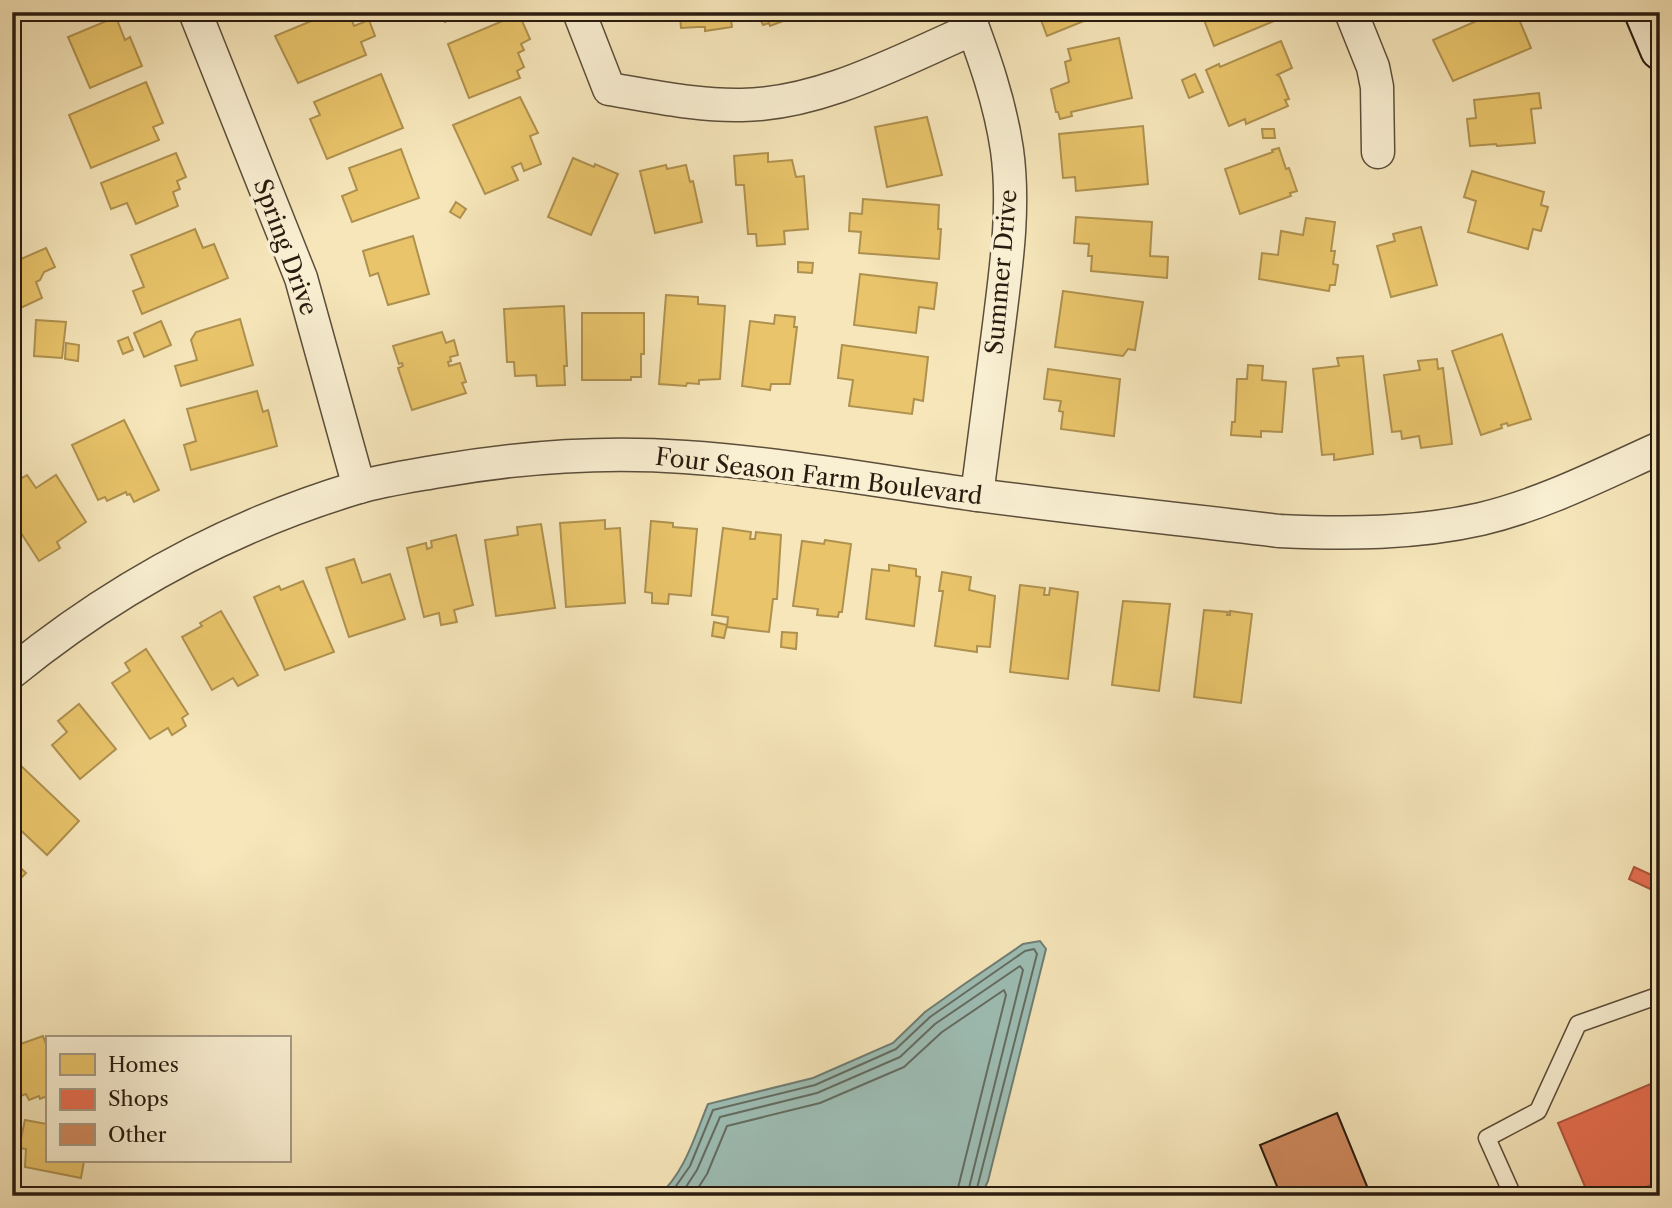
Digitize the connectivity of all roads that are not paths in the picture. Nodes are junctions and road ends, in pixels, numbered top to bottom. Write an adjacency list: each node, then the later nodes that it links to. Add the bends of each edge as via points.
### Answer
1 (195, 12): 9 (street, Spring Drive, via 301,278)
2 (579, 12): 5 (street, via 610,89 696,103 742,105 781,102 855,79)
3 (1351, 12): 7 (street, via 1377,87)
4 (1644, 12): 6 (main road)
5 (970, 21): 10 (street, Summer Drive, via 1001,115 1010,192 1005,276)
6 (1660, 50)
7 (1378, 152)
8 (1660, 448): 10 (street, Four Season Farm Boulevard, via 1528,505 1483,519 1390,532 1279,531)
9 (359, 487): 10 (street, Four Season Farm Boulevard, via 491,463 626,455 743,463); 11 (street, Four Season Farm Boulevard, via 280,514 171,564 88,616)
10 (977, 495)
11 (12, 672)
12 (1660, 995): 13 (lane, via 1578,1024 1538,1111 1487,1138)
13 (1513, 1196)

